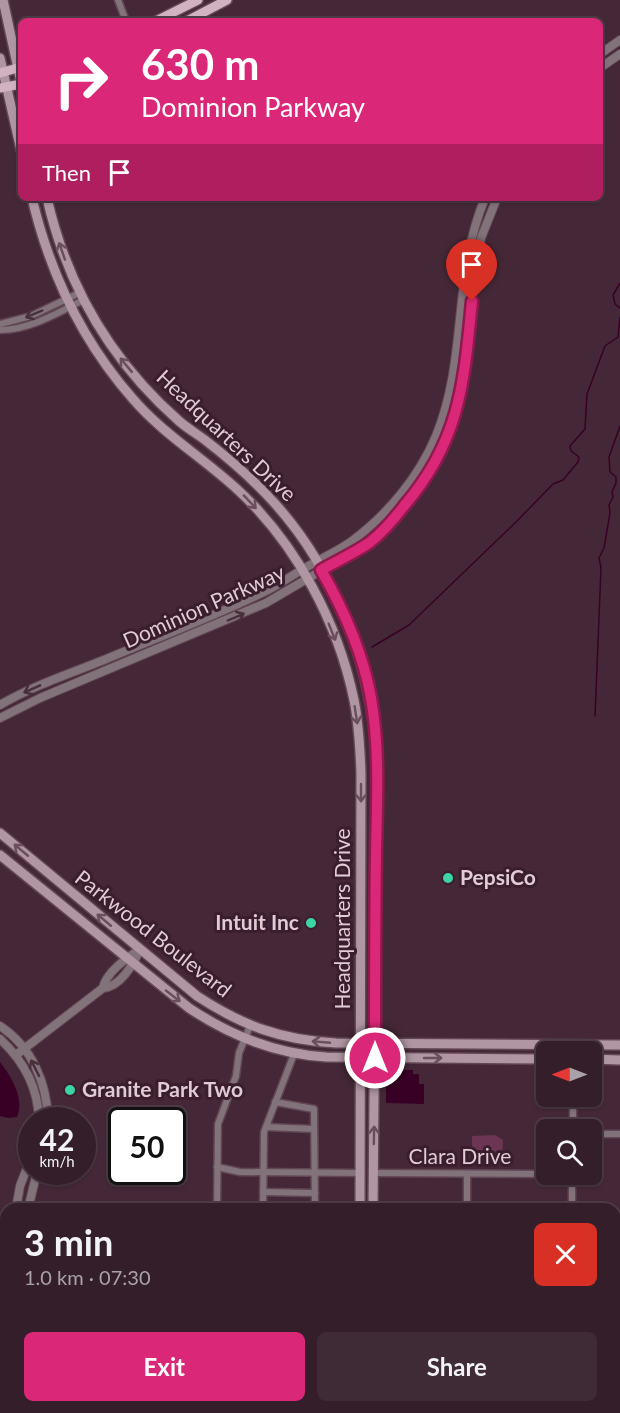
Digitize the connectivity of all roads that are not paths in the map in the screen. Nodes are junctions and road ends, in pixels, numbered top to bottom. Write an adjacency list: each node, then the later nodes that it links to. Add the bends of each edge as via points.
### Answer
1 (3, 0): 12 (main road)
2 (118, 0): 5 (street)
3 (198, 0): 6 (main road)
4 (227, 0): 7 (main road)
5 (125, 18)
6 (162, 18)
7 (193, 18)
8 (620, 40): 9 (street)
9 (603, 52)
10 (620, 54): 13 (street)
11 (0, 58): 15 (main road)
12 (18, 64)
13 (603, 66)
14 (18, 68): 15 (main road)
15 (2, 72): 17 (main road)
16 (18, 84): 17 (main road)
17 (3, 87): 18 (main road)
18 (18, 140)
19 (33, 201): 26 (main road, Headquarters Drive, via 49,259)
20 (48, 201): 25 (main road, Headquarters Drive, one-way to 20, via 63,254)
21 (484, 201): 23 (street, Dominion Parkway)
22 (496, 201): 24 (street, Dominion Parkway)
23 (472, 236): 24 (street); 29 (street, Dominion Parkway, via 461,293)
24 (482, 238): 30 (street, Dominion Parkway)
25 (81, 296): 26 (street); 31 (main road, Headquarters Drive, one-way to 25, via 110,346)
26 (68, 303): 27 (street, one-way to 27); 28 (street, via 33,324); 32 (main road, Headquarters Drive, via 107,368)
27 (0, 324)
28 (0, 330)
29 (457, 347): 30 (street); 33 (street, Dominion Parkway, via 447,406 418,470 377,521 351,542)
30 (467, 348): 35 (street, Dominion Parkway, via 463,386 453,423 421,487 370,542)
31 (176, 419): 32 (main road); 33 (main road, Headquarters Drive, via 266,494)
32 (166, 432): 34 (main road, Headquarters Drive, one-way to 34, via 248,499)
33 (316, 561): 34 (street, Dominion Parkway); 35 (main road, Headquarters Drive)
34 (301, 570): 36 (main road, Headquarters Drive); 37 (street, Dominion Parkway, via 264,592)
35 (321, 570): 36 (street, Dominion Parkway); 52 (main road, Headquarters Drive, via 358,651 376,732)
36 (307, 579): 38 (street, Dominion Parkway, one-way to 36, via 266,603); 51 (main road, Headquarters Drive, one-way to 51, via 343,662 359,737)
37 (195, 622): 38 (street); 39 (street, Dominion Parkway, one-way to 39)
38 (199, 632): 40 (street, Dominion Parkway)
39 (0, 705)
40 (0, 718)
41 (0, 833): 43 (main road, Parkwood Boulevard, one-way to 41)
42 (0, 855): 44 (main road, Parkwood Boulevard)
43 (42, 868): 44 (main road); 45 (main road, Parkwood Boulevard, one-way to 43)
44 (30, 880): 46 (main road, Parkwood Boulevard)
45 (140, 950): 46 (street); 48 (main road, Parkwood Boulevard, via 197,996)
46 (131, 961): 50 (main road, Parkwood Boulevard, one-way to 50, via 199,1014); 57 (street, via 110,987 103,988)
47 (0, 1026): 57 (street)
48 (250, 1026): 50 (street); 51 (main road, Parkwood Boulevard, one-way to 48, via 294,1039)
49 (0, 1038): 59 (street)
50 (245, 1039): 58 (main road, Parkwood Boulevard); 73 (street, via 218,1124)
51 (361, 1044): 52 (main road, Parkwood Boulevard); 60 (main road, Headquarters Drive)
52 (375, 1044): 53 (main road, Parkwood Boulevard); 61 (main road, Headquarters Drive)
53 (484, 1044): 55 (main road, Parkwood Boulevard); 62 (main road)
54 (620, 1045): 56 (main road, Parkwood Boulevard)
55 (536, 1046)
56 (602, 1046)
57 (25, 1048): 59 (street); 68 (street, one-way to 57, via 43,1085)
58 (294, 1054): 60 (main road, Parkwood Boulevard); 66 (street)
59 (16, 1055): 67 (street, via 34,1089)
60 (361, 1058): 61 (main road, Parkwood Boulevard); 76 (main road, Headquarters Drive)
61 (375, 1058): 62 (main road, Parkwood Boulevard, one-way to 62); 77 (main road, Headquarters Drive, one-way to 61)
62 (484, 1059): 63 (main road, Parkwood Boulevard)
63 (536, 1059)
64 (602, 1059): 65 (main road)
65 (620, 1060)
66 (275, 1102): 69 (street); 70 (street, via 314,1109)
67 (37, 1107)
68 (46, 1107)
69 (266, 1127): 70 (street); 74 (street)
70 (314, 1129): 75 (street)
71 (602, 1134): 72 (street)
72 (620, 1134)
73 (217, 1167): 74 (street); 89 (street)
74 (263, 1173): 75 (street); 83 (street)
75 (315, 1173): 76 (street); 84 (street)
76 (360, 1173): 77 (main road); 92 (main road, Headquarters Drive)
77 (374, 1173): 78 (street, Clara Drive); 93 (main road, Headquarters Drive)
78 (467, 1173): 79 (street, Clara Drive); 94 (street)
79 (536, 1174)
80 (22, 1185): 85 (street)
81 (33, 1185): 88 (street)
82 (572, 1185): 95 (street)
83 (263, 1192): 84 (street); 90 (street)
84 (315, 1193): 91 (street)
85 (17, 1200): 86 (street); 87 (street)
86 (17, 1203)
87 (24, 1203)
88 (29, 1203)
89 (217, 1203)
90 (263, 1203)
91 (315, 1203)
92 (360, 1203)
93 (374, 1203)
94 (467, 1203)
95 (572, 1203)

